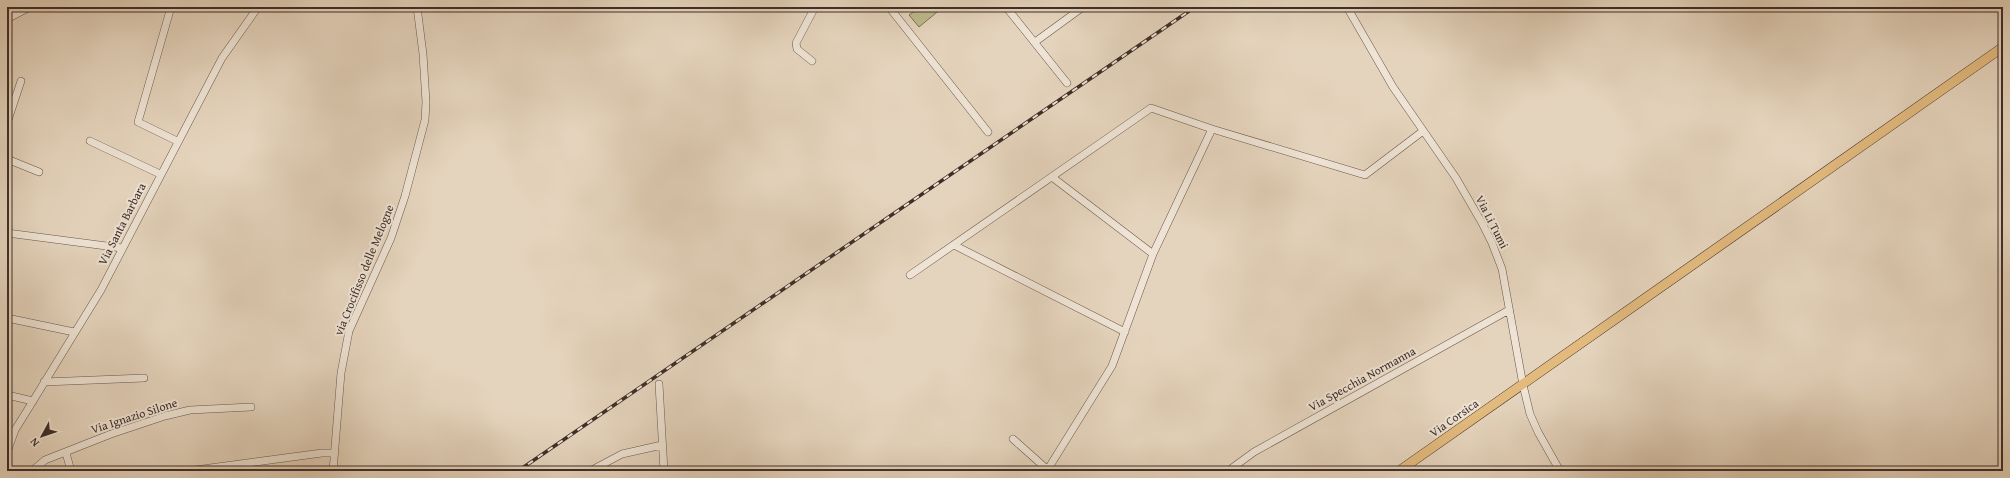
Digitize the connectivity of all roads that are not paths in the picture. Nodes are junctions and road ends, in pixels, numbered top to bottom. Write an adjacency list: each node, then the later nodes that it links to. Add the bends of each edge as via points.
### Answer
1 (30, 7): 10 (street)
2 (171, 7): 22 (street, via 138,122)
3 (258, 7): 22 (street, Via Santa Barbara, via 222,58)
4 (418, 7): 47 (street, via Crocifisso delle Melogne, via 426,102 425,120 392,238 350,331 342,373)
5 (815, 7): 13 (street, via 796,43 797,49)
6 (889, 7): 20 (street)
7 (1006, 7): 11 (street)
8 (1083, 7): 11 (street)
9 (1347, 7): 19 (street, Via Li Tumi, via 1393,88)
10 (7, 19)
11 (1035, 42): 15 (street)
12 (2003, 47): 39 (main road, Via Corsica)
13 (812, 61)
14 (21, 81): 16 (street)
15 (1067, 83)
16 (9, 108): 17 (street)
17 (7, 123)
18 (1212, 129): 19 (street, via 1365,175); 26 (street, via 1151,108); 30 (street)
19 (1423, 130): 32 (street, Via Li Tumi, via 1456,178 1489,236 1502,269)
20 (988, 132)
21 (90, 141): 25 (street)
22 (177, 141): 25 (street, Via Santa Barbara)
23 (7, 159): 24 (street)
24 (40, 172)
25 (160, 174): 29 (street, Via Santa Barbara)
26 (1052, 177): 28 (street); 30 (street)
27 (7, 233): 29 (street)
28 (954, 244): 31 (street); 35 (street)
29 (122, 248): 34 (street, Via Santa Barbara, via 101,290)
30 (1153, 254): 35 (street)
31 (910, 275)
32 (1509, 310): 39 (street, Via Li Tumi); 55 (street, Via Specchia Normanna, via 1254,452)
33 (7, 318): 34 (street)
34 (74, 332): 37 (street, Via Santa Barbara)
35 (1125, 332): 48 (street, via 1112,366)
36 (144, 378): 37 (street)
37 (44, 382): 41 (street, Via Santa Barbara)
38 (659, 384): 44 (street)
39 (1523, 385): 56 (main road, Via Corsica); 57 (street, Via Li Tumi, via 1530,414)
40 (7, 395): 41 (street)
41 (33, 401): 45 (street, Via Santa Barbara)
42 (251, 407): 46 (street, Via Ignazio Silone, via 190,410 165,416 110,434)
43 (1013, 438): 48 (street)
44 (662, 445): 53 (street, via 622,454); 54 (street)
45 (7, 452)
46 (66, 453): 49 (street, Via Ignazio Silone, via 45,460); 50 (street)
47 (335, 453): 51 (street); 52 (street, via Crocifisso delle Melogne)
48 (1049, 470)
49 (32, 471)
50 (71, 471)
51 (188, 471)
52 (333, 471)
53 (590, 471)
54 (664, 471)
55 (1228, 471)
56 (1399, 471)
57 (1560, 471)

